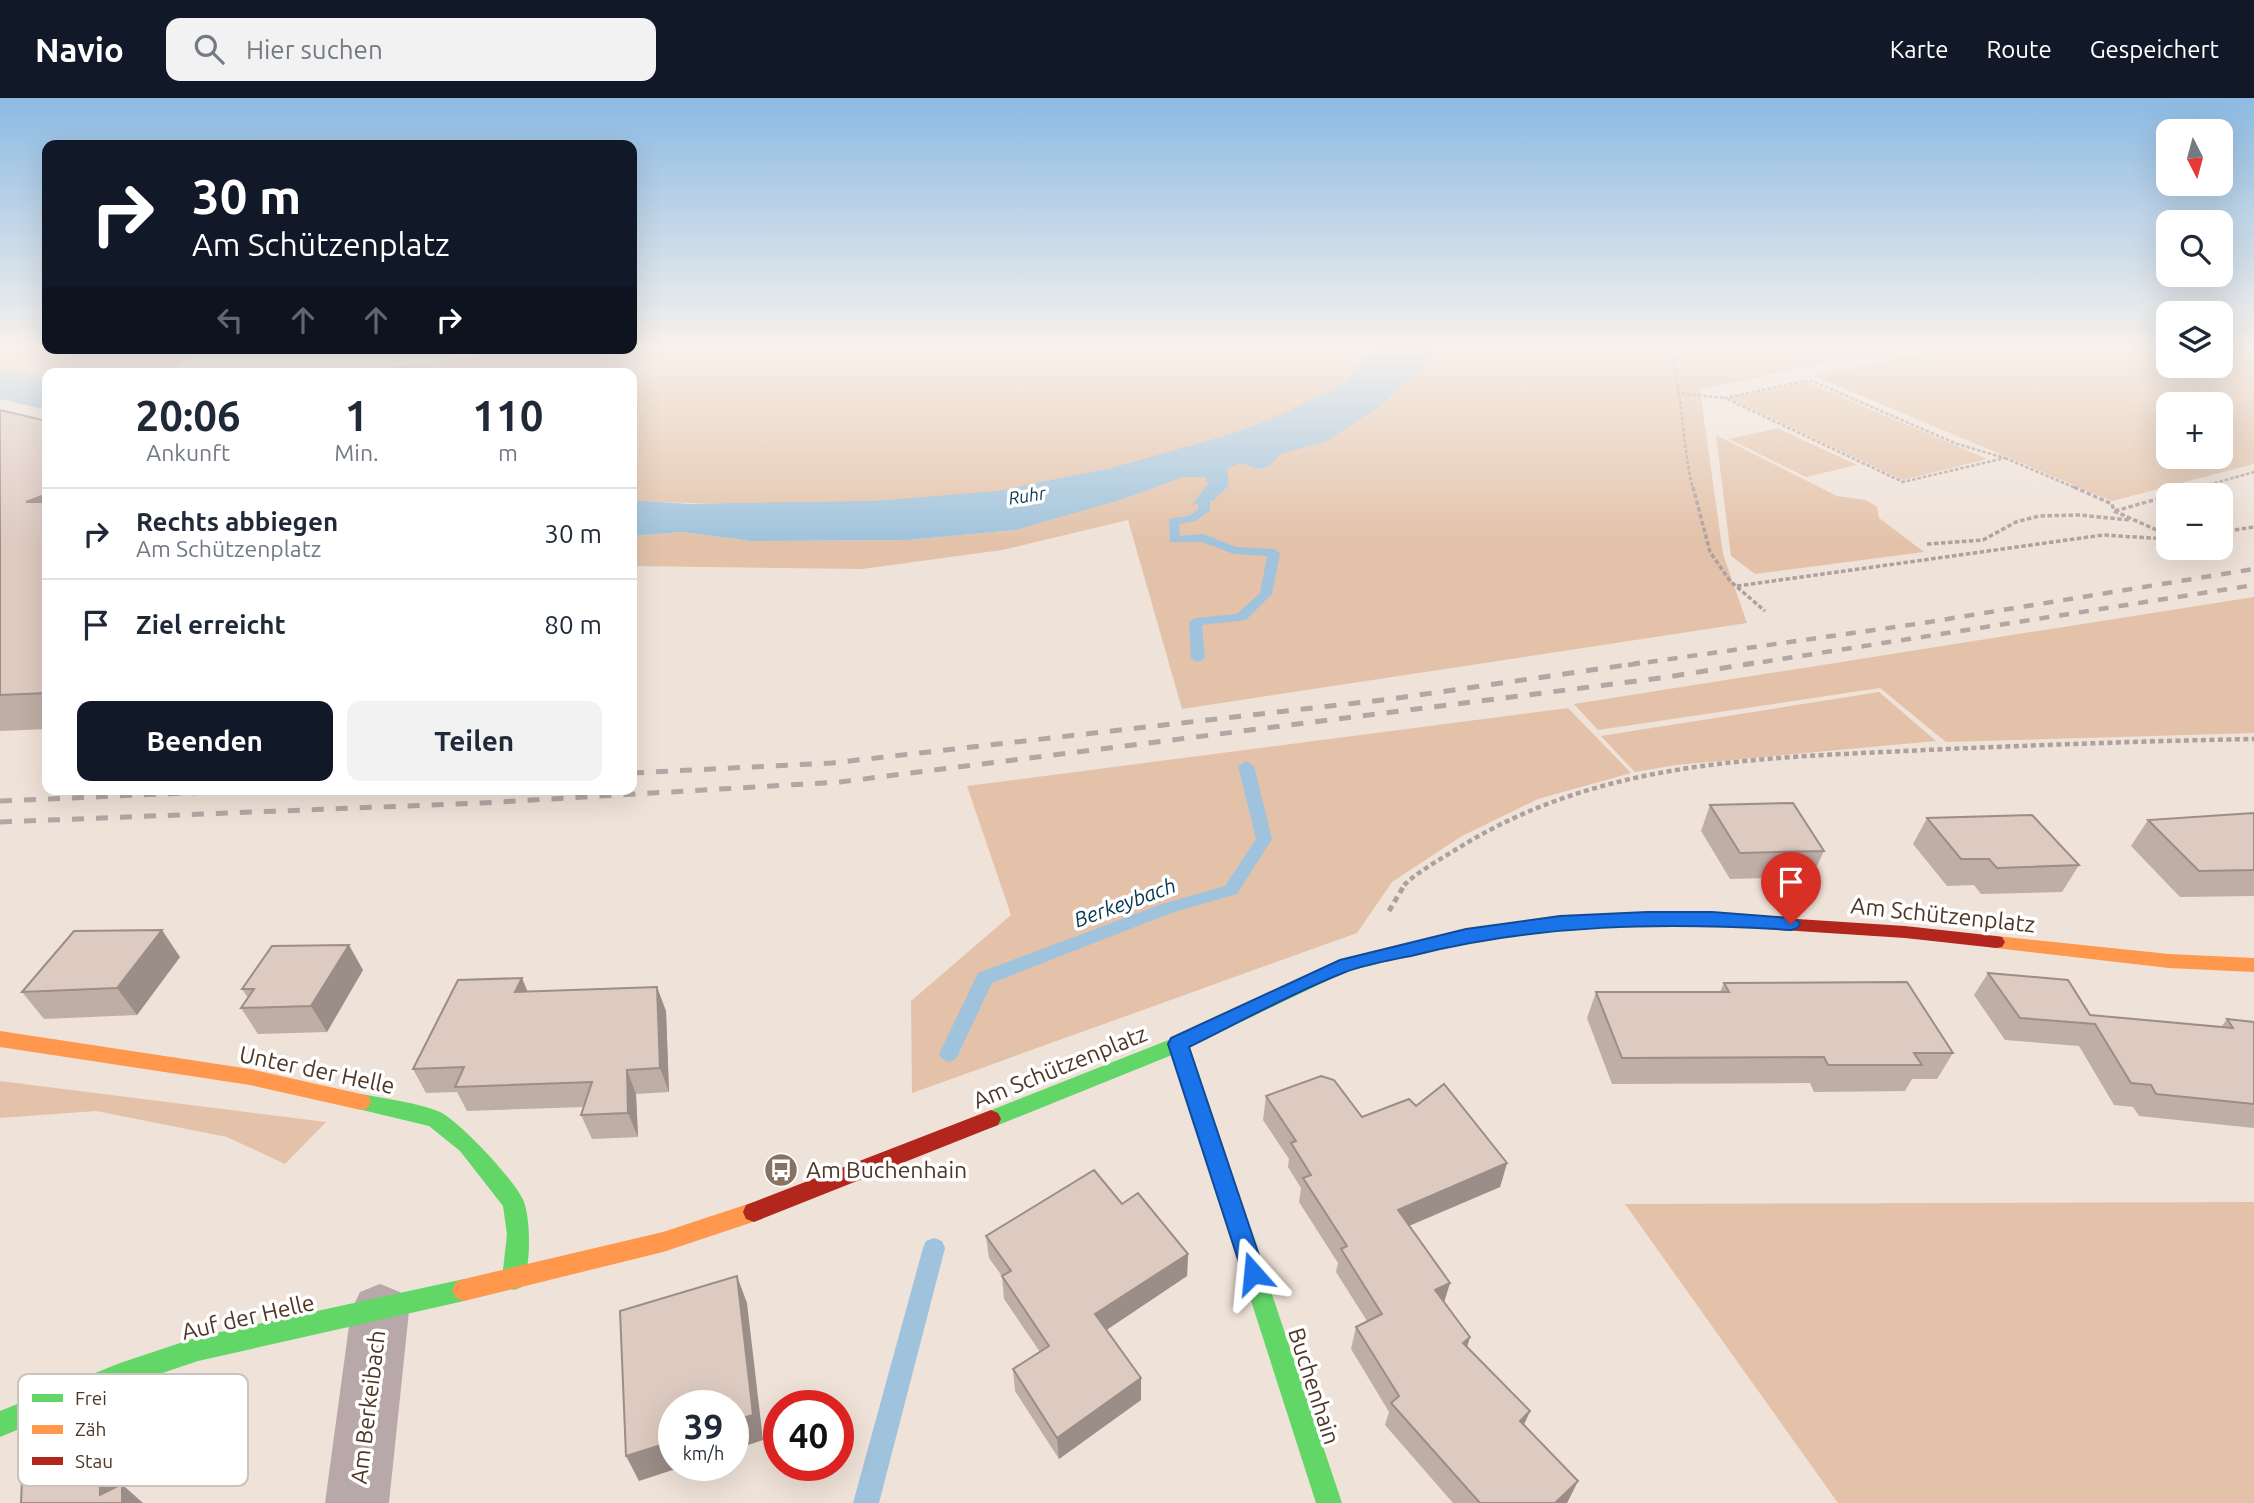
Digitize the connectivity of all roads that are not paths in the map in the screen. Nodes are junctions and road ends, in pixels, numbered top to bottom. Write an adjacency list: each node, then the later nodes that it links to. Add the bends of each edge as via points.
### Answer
1 (2254, 965): 3 (street, Am Schützenplatz, via 1712,919 1560,923 1466,935 1340,967)
2 (0, 1039): 4 (street, Unter der Helle, via 250,1077 435,1119 467,1145 514,1203 518,1234)
3 (1178, 1044): 4 (street, Am Schützenplatz, via 785,1202 663,1242); 10 (street, Buchenhain)
4 (514, 1279): 5 (street, Auf der Helle)
5 (380, 1311): 6 (street, Auf der Helle, via 198,1349); 9 (street, Am Berkeibach)
6 (125, 1374)
7 (18, 1416): 8 (street, Auf der Helle)
8 (0, 1424)
9 (357, 1503)
10 (1329, 1503)

